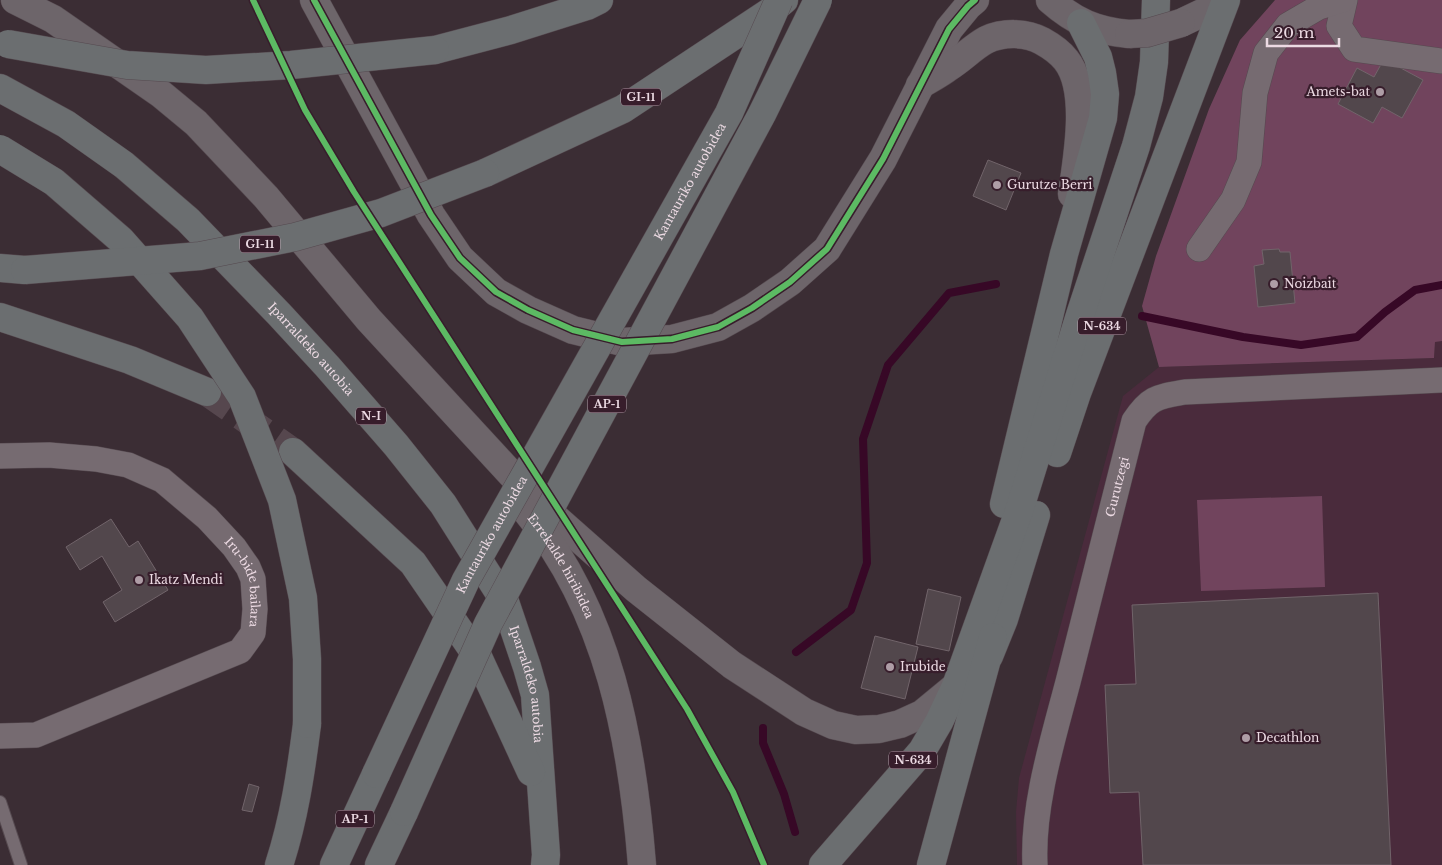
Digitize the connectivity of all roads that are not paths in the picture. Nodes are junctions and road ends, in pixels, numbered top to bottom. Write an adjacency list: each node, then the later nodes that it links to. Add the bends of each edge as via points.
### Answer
1 (15, 0): 23 (main road, via 53,19 161,94 196,123 266,197)
2 (314, 0): 16 (main road, via 431,215 460,258 496,292 528,310 572,330 622,342 672,339 718,326 790,282 827,249 883,159)
3 (599, 0): 14 (highway, bridge, via 511,30 435,50 291,66 206,70 127,65)
4 (779, 0): 37 (highway, Kantauriko autobidea / AP-1, bridge, via 729,113 466,580)
5 (784, 0): 21 (highway, GI-11, bridge, via 623,109 485,173 381,213 295,237 200,256)
6 (818, 0): 38 (highway, AP-1, bridge, via 762,114 488,624)
7 (949, 0): 16 (main road)
8 (975, 0): 16 (main road, via 949,29)
9 (1050, 0): 13 (main road)
10 (1156, 0): 28 (highway, N-634, via 1154,62 1136,146)
11 (1224, 0): 13 (main road, bridge, via 1181,23 1147,33 1095,29); 30 (highway, N-634, via 1152,199 1076,393 1004,619)
12 (1344, 0): 15 (street, via 1339,26 1354,48); 19 (street, via 1319,7 1288,25 1266,53 1255,93 1249,162 1233,200)
13 (1081, 23): 20 (highway, N-634, via 1098,58 1105,94 1103,118)
14 (4, 43)
15 (1442, 60)
16 (920, 85): 20 (main road, via 986,40 1004,36 1019,34 1036,38 1053,47 1066,60 1077,92 1080,135)
17 (0, 88): 39 (highway, Iparraldeko autobia / N-I, via 66,124 124,165 188,220 327,366 443,504 505,602 535,696)
18 (0, 149): 36 (highway, bridge, via 54,182 121,240 190,318 242,397 282,500 303,598 307,724 293,815)
19 (1199, 249)
20 (1064, 254): 29 (highway, N-634, via 1001,516)
21 (13, 269)
22 (0, 317): 25 (highway, via 130,360)
23 (369, 320): 31 (main road, via 541,505 643,595 732,665 804,712 833,725 856,730 879,729 922,714); 40 (main road, Errekalde hiribidea, via 413,380 538,526 571,577 589,613 617,696 638,811)
24 (1442, 380): 43 (street, Gurutzegi, via 1185,392 1158,397 1145,405 1134,421 1053,739 1038,809)
25 (206, 392)
26 (293, 452): 33 (highway, via 413,564 479,659)
27 (0, 456): 32 (street, Iru-bide bailara, via 50,454 96,459 128,465 162,480 207,518 234,547 253,579 255,609 253,633 240,651 36,735)
28 (1019, 511): 29 (highway, N-634); 30 (highway, N-634)
29 (991, 587): 31 (highway, N-634)
30 (989, 656): 42 (highway, N-634)
31 (956, 686): 41 (highway, N-634, via 922,750)
32 (0, 736)
33 (531, 772)
34 (0, 802): 35 (lane)
35 (21, 865)
36 (279, 865)
37 (334, 865)
38 (379, 865)
39 (545, 865)
40 (642, 865)
41 (823, 865)
42 (931, 865)
43 (1035, 865)

